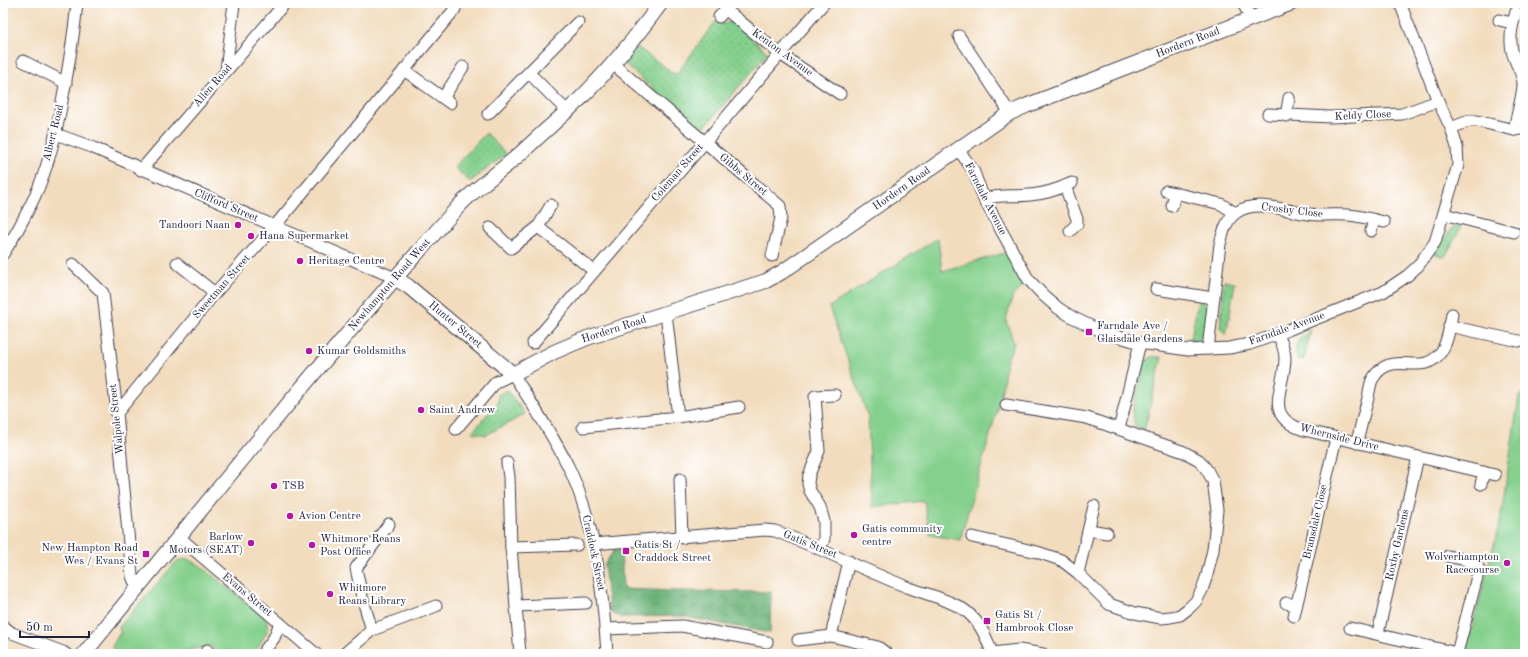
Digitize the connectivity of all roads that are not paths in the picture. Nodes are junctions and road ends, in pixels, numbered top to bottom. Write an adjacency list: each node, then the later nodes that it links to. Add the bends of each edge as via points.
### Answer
1 (77, 3): 24 (street, Albert Road)
2 (234, 3): 22 (street)
3 (285, 3): 22 (street, Allen Road)
4 (661, 3): 19 (street, Newhampton Road West)
5 (824, 3): 17 (street, Coleman Street)
6 (1243, 3): 12 (street)
7 (1292, 3): 12 (street, Hordern Road)
8 (1400, 3): 27 (street, Farndale Avenue)
9 (455, 9): 21 (street, Sweetman Street)
10 (725, 10): 17 (street, Kenton Avenue)
11 (1516, 12): 15 (street)
12 (1251, 19): 29 (street, Hordern Road)
13 (1499, 20): 15 (street)
14 (578, 22): 23 (street)
15 (1512, 23): 34 (street, via 1510,45 1523,84)
16 (959, 36): 29 (street)
17 (780, 54): 25 (street, Kenton Avenue); 36 (street, Coleman Street)
18 (23, 61): 24 (street)
19 (613, 64): 28 (street, Newhampton Road West); 36 (street, Gibbs Street)
20 (463, 67): 21 (street, via 447,101)
21 (404, 70): 44 (street, Sweetman Street)
22 (226, 71): 38 (street, Allen Road)
23 (529, 73): 28 (street); 30 (street)
24 (66, 83): 35 (street, Albert Road)
25 (840, 94)
26 (1289, 98): 32 (street)
27 (1438, 101): 32 (street, Keldy Close, via 1402,114); 33 (street, Farndale Avenue)
28 (567, 111): 55 (street, Newhampton Road West, via 460,205)
29 (1010, 113): 37 (street, Hordern Road)
30 (488, 114)
31 (1268, 114): 32 (street, Keldy Close)
32 (1286, 116)
33 (1451, 128): 34 (street, via 1477,122); 43 (street, Farndale Avenue, via 1457,147 1458,165)
34 (1519, 129)
35 (56, 134): 38 (street, Clifford Street); 50 (street, Albert Road, via 35,197)
36 (705, 142): 51 (street, Gibbs Street, via 780,206 781,218); 54 (street, Coleman Street)
37 (958, 149): 39 (street, Farndale Avenue, via 973,170); 59 (street, Hordern Road, via 774,277)
38 (141, 170): 44 (street, Clifford Street)
39 (984, 199): 47 (street, via 1002,195 1037,195 1068,184 1077,219 1077,224); 65 (street, Farndale Avenue, via 1028,279 1043,295 1063,311 1088,325)
40 (551, 205): 46 (street)
41 (1172, 206): 42 (street, via 1170,192 1221,204)
42 (1236, 213): 48 (street, Crosby Close, via 1243,209 1265,206 1310,214 1348,215 1379,221); 58 (street, via 1225,228 1220,244)
43 (1444, 214): 49 (street); 62 (street, Farndale Avenue, via 1429,252 1418,266 1397,284)
44 (274, 227): 55 (street, Clifford Street); 57 (street, Sweetman Street)
45 (490, 228): 46 (street, via 511,248)
46 (538, 228): 54 (street)
47 (1070, 231)
48 (1371, 231)
49 (1514, 232)
50 (3, 254)
51 (772, 256)
52 (177, 263): 57 (street)
53 (73, 264): 71 (street, Walpole Street, via 103,293)
54 (594, 271): 64 (street, Coleman Street)
55 (395, 278): 67 (street, Hunter Street); 88 (street, Newhampton Road West)
56 (1156, 289): 58 (street)
57 (216, 293): 71 (street, Sweetman Street)
58 (1213, 298): 66 (street)
59 (666, 313): 67 (street, Hordern Road, via 569,345); 72 (street)
60 (1452, 314): 61 (street)
61 (1450, 326): 63 (street); 77 (street, via 1442,351 1435,359 1420,365 1393,363 1379,372 1372,381)
62 (1278, 334): 66 (street, Farndale Avenue, via 1250,344); 76 (street, Whernside Drive, via 1285,357 1278,404 1282,418 1293,427)
63 (1519, 341)
64 (533, 343)
65 (1140, 343): 66 (street, Farndale Avenue, via 1188,350); 75 (street)
66 (1208, 349)
67 (513, 374): 74 (street, via 496,382); 91 (street, Craddock Street, via 543,420 569,468)
68 (835, 395): 94 (street, via 815,396 819,451 808,484 824,521 824,539)
69 (1006, 406): 75 (street, via 1087,418)
70 (739, 407): 72 (street)
71 (117, 413): 98 (street, Walpole Street, via 132,576)
72 (678, 417): 73 (street)
73 (583, 427)
74 (456, 429)
75 (1118, 429): 97 (street, via 1192,456 1207,470 1213,481 1217,510 1213,550 1207,575 1202,590 1189,608 1180,615 1161,618 1108,604)
76 (1336, 438): 77 (street, Whernside Drive); 102 (street, Bransdale Close)
77 (1357, 443): 78 (street, Whernside Drive)
78 (1418, 457): 80 (street, Whernside Drive); 108 (street, Roxby Gardens)
79 (507, 463): 93 (street, via 504,476)
80 (1484, 472): 81 (street, Whernside Drive); 83 (street)
81 (1495, 475)
82 (680, 479): 90 (street)
83 (1481, 484)
84 (1094, 506): 86 (street)
85 (389, 524): 107 (street, via 356,568)
86 (1089, 530): 87 (street); 97 (street)
87 (1107, 533)
88 (179, 536): 98 (street, Newhampton Road West); 103 (street, Evans Street)
89 (972, 537): 97 (street, via 1061,560)
90 (682, 538): 91 (street, Gatis Street); 94 (street, Gatis Street, via 770,530)
91 (593, 544): 106 (street, Craddock Street)
92 (577, 545): 93 (street)
93 (511, 547): 101 (street)
94 (820, 549): 96 (street, Gatis Street)
95 (1448, 556): 108 (street, via 1476,564 1479,569 1457,652)
96 (849, 561): 109 (street); 112 (street, Gatis Street, via 964,610 979,625)
97 (1078, 573)
98 (139, 585): 114 (street, Newhampton Road West)
99 (586, 603): 101 (street)
100 (436, 606): 107 (street)
101 (516, 606): 118 (street)
102 (1292, 608)
103 (280, 622): 115 (street, via 274,638); 116 (street, Evans Street)
104 (3, 626): 113 (street, via 12,633)
105 (1350, 628): 108 (street)
106 (605, 629): 111 (street, via 682,626); 119 (street, Craddock Street)
107 (372, 630): 117 (street)
108 (1378, 633)
109 (831, 636): 110 (street); 120 (street, via 878,647)
110 (798, 640)
111 (767, 642)
112 (992, 653): 121 (street, via 1030,650)
113 (66, 654)
114 (84, 654)
115 (262, 654)
116 (316, 654)
117 (344, 654)
118 (520, 654)
119 (607, 654)
120 (887, 654)
121 (1043, 654)

